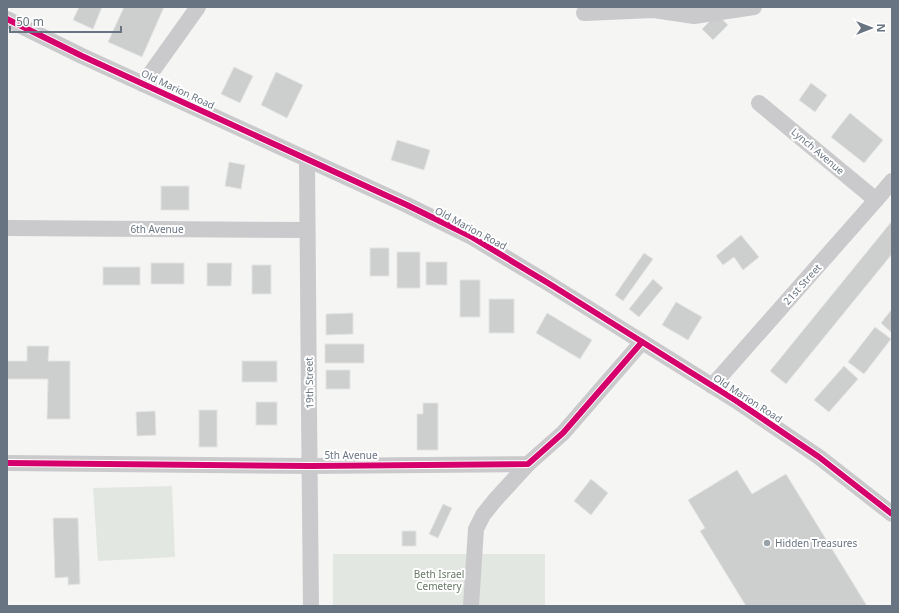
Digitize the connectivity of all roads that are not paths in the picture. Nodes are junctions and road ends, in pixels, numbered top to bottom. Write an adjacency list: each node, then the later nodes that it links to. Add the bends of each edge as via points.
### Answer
1 (198, 7): 6 (street)
2 (754, 7): 3 (street, via 694,16)
3 (654, 8): 4 (street)
4 (584, 13)
5 (7, 19): 6 (street, Old Marion Road)
6 (142, 84): 8 (street, Old Marion Road)
7 (759, 103): 10 (street, Lynch Avenue)
8 (306, 159): 12 (street, 19th Street); 13 (street, Old Marion Road, via 470,236)
9 (892, 181): 10 (street, 21st Street)
10 (876, 200): 14 (street, 21st Street)
11 (7, 228): 12 (street, 6th Avenue)
12 (306, 230): 17 (street, 19th Street)
13 (642, 342): 14 (street, Old Marion Road); 16 (street, via 563,433)
14 (712, 386): 18 (street, Old Marion Road, via 819,457)
15 (7, 463): 17 (street, 5th Avenue)
16 (528, 464): 17 (street, 5th Avenue); 20 (street, via 491,505 476,529)
17 (310, 466): 19 (street, 19th Street)
18 (892, 514)
19 (311, 606)
20 (471, 606)

